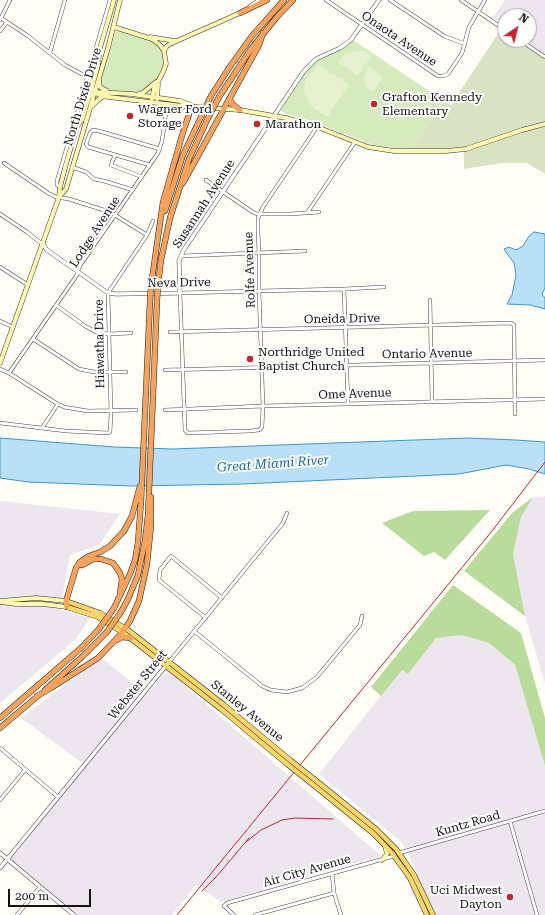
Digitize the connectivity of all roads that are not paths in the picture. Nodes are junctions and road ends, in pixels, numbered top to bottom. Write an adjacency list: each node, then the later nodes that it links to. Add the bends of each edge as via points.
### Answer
1 (10, 0): 17 (street)
2 (65, 0): 30 (street)
3 (110, 0): 23 (street)
4 (114, 0): 23 (main road, North Dixie Drive)
5 (120, 0): 21 (main road, North Dixie Drive)
6 (259, 0): 16 (street)
7 (267, 0): 16 (highway)
8 (284, 0): 76 (highway, bridge, via 252,36 211,96 177,170)
9 (293, 0): 24 (highway)
10 (326, 0): 19 (street, Onaota Avenue)
11 (379, 0): 19 (street, Susannah Avenue)
12 (390, 0): 27 (street, via 444,36)
13 (460, 0): 15 (street)
14 (485, 0): 15 (street)
15 (478, 12): 20 (street); 27 (street, via 469,27)
16 (240, 13): 26 (main road)
17 (1, 19): 18 (street)
18 (7, 22): 22 (street); 30 (street)
19 (362, 25): 34 (street, Onaota Avenue, via 438,76); 52 (street, Susannah Avenue, via 351,40 316,59 307,67)
20 (497, 25)
21 (114, 27): 25 (main road); 32 (main road, North Dixie Drive)
22 (0, 31)
23 (102, 33): 29 (main road, North Dixie Drive); 32 (main road, via 108,36); 35 (street)
24 (264, 33): 45 (highway); 65 (highway, bridge, via 219,97 189,159)
25 (147, 37): 26 (main road); 31 (main road, via 158,43)
26 (177, 41): 31 (main road, via 166,47)
27 (465, 44): 34 (street, via 448,74)
28 (532, 48): 33 (street)
29 (99, 49): 35 (main road, North Dixie Drive); 39 (main road, via 92,87)
30 (50, 52): 35 (street, via 65,65)
31 (164, 52): 36 (main road, via 166,64)
32 (106, 57): 37 (main road, North Dixie Drive)
33 (545, 57)
34 (443, 76): 38 (street)
35 (89, 78): 54 (main road, North Dixie Drive); 60 (street)
36 (159, 79): 41 (main road); 44 (main road)
37 (98, 80): 39 (main road, North Dixie Drive); 40 (main road, via 103,89)
38 (444, 81)
39 (94, 92): 40 (main road); 42 (main road); 51 (main road, North Dixie Drive); 54 (main road, via 89,97 82,120)
40 (111, 92): 41 (main road)
41 (138, 94): 44 (main road)
42 (105, 96): 43 (main road); 51 (main road, via 94,103)
43 (124, 98): 44 (main road); 46 (main road)
44 (155, 98): 46 (main road); 48 (main road, via 180,101)
45 (230, 98): 49 (highway); 50 (highway, via 231,103)
46 (177, 106): 47 (main road)
47 (185, 106): 48 (main road); 57 (street, Lodge Avenue, via 179,110 166,112)
48 (192, 106): 49 (main road); 76 (highway, via 163,202)
49 (225, 109): 50 (main road); 65 (highway)
50 (240, 110): 52 (main road)
51 (88, 112): 62 (main road, North Dixie Drive)
52 (274, 116): 55 (main road); 67 (street, Susannah Avenue)
53 (545, 124): 56 (main road, via 458,150 394,150 368,147)
54 (77, 126): 60 (main road, North Dixie Drive)
55 (317, 127): 56 (main road); 72 (street, Rolfe Avenue)
56 (356, 142): 70 (street)
57 (160, 149): 58 (street, via 93,130 87,146); 61 (street, Lodge Avenue)
58 (115, 155): 61 (street); 63 (street, via 111,165)
59 (4, 163): 68 (street, via 48,193)
60 (64, 164): 68 (main road, North Dixie Drive)
61 (150, 165): 63 (street, Lodge Avenue)
62 (72, 167): 66 (street, via 86,172 94,179); 68 (main road, North Dixie Drive, via 66,189)
63 (142, 177): 66 (street, Lodge Avenue)
64 (206, 180): 67 (street)
65 (180, 187): 128 (highway, bridge, via 169,224 158,285)
66 (133, 190): 73 (street, Lodge Avenue)
67 (223, 192): 72 (street); 80 (street, Susannah Avenue)
68 (59, 197): 73 (street); 77 (main road, North Dixie Drive)
69 (319, 212): 70 (street)
70 (307, 213): 72 (street)
71 (0, 214): 77 (street)
72 (259, 214): 79 (street, Rolfe Avenue)
73 (116, 215): 75 (street); 82 (street, Lodge Avenue)
74 (153, 221): 75 (street, Hiawatha Drive)
75 (147, 235): 87 (street, Hiawatha Drive)
76 (158, 239): 127 (highway, bridge, via 151,286)
77 (43, 244): 82 (street); 83 (main road, North Dixie Drive)
78 (305, 251): 79 (street)
79 (259, 254): 80 (street); 86 (street, Rolfe Avenue)
80 (181, 256): 88 (street, Susannah Avenue)
81 (0, 267): 83 (street)
82 (77, 272): 87 (street); 90 (street, Lodge Avenue, via 78,275)
83 (28, 285): 93 (main road, North Dixie Drive)
84 (384, 287): 85 (street, Neva Drive)
85 (344, 289): 86 (street, Neva Drive); 94 (street)
86 (259, 291): 88 (street, Neva Drive); 95 (street, Rolfe Avenue)
87 (108, 293): 88 (street, Neva Drive); 98 (street, Hiawatha Drive)
88 (180, 293): 96 (street, Susannah Avenue)
89 (430, 300): 92 (street)
90 (56, 305): 98 (street, via 92,330); 100 (street, Lodge Avenue)
91 (0, 321): 93 (street)
92 (431, 325): 94 (street, Oneida Drive); 102 (street, Oneida Drive, via 514,325); 104 (street)
93 (13, 327): 103 (main road, North Dixie Drive)
94 (346, 327): 95 (street, Oneida Drive); 105 (street)
95 (261, 330): 96 (street, Oneida Drive); 106 (street, Rolfe Avenue)
96 (181, 331): 97 (street, Oneida Drive); 108 (street, Susannah Avenue)
97 (170, 332)
98 (108, 334): 99 (street); 110 (street, Hiawatha Drive)
99 (131, 334)
100 (33, 339): 110 (street, via 79,369 94,372); 112 (street, Lodge Avenue)
101 (545, 360): 102 (street, Ontario Avenue)
102 (514, 361): 104 (street, Ontario Avenue); 113 (street)
103 (0, 363)
104 (431, 363): 105 (street, Ontario Avenue); 115 (street)
105 (346, 365): 106 (street, Ontario Avenue); 117 (street)
106 (262, 368): 108 (street, Ontario Avenue); 118 (street, Rolfe Avenue)
107 (0, 369): 112 (street)
108 (182, 369): 109 (street, Ontario Avenue); 119 (street, Susannah Avenue)
109 (165, 370)
110 (110, 371): 111 (street); 120 (street, Hiawatha Drive)
111 (126, 372)
112 (9, 373): 116 (street)
113 (515, 399): 114 (street, Ome Avenue); 115 (street, Ome Avenue); 123 (street)
114 (545, 399)
115 (432, 401): 117 (street, Ome Avenue)
116 (58, 404): 120 (street, via 88,411); 125 (street)
117 (348, 404): 118 (street, Ome Avenue)
118 (263, 406): 119 (street, Ome Avenue); 126 (street, Rolfe Avenue, via 263,426 260,430)
119 (183, 409): 122 (street, Ome Avenue); 126 (street, Susannah Avenue)
120 (111, 410): 121 (street); 125 (street, Hiawatha Drive, via 110,432)
121 (136, 410)
122 (165, 410)
123 (515, 414)
124 (0, 423): 125 (street)
125 (42, 428)
126 (185, 432)
127 (142, 475): 132 (highway, via 135,560); 133 (highway, via 136,504 128,524 117,539 100,552 80,562 76,568)
128 (150, 503): 136 (highway, via 150,544 142,589); 141 (highway, bridge, via 141,564 121,612 106,633)
129 (287, 512): 130 (street, Webster Street, via 283,523)
130 (222, 598): 135 (street, Webster Street); 135 (street, via 171,556 160,570 159,580)
131 (0, 601): 133 (main road, Stanley Avenue)
132 (118, 601): 133 (highway, via 122,580 120,573 112,563 92,559 85,562 76,574); 142 (highway, bridge, via 99,629 81,648)
133 (68, 603): 136 (main road, Stanley Avenue, via 100,612)
134 (362, 616): 137 (street, via 360,625 317,677 302,688 287,692 262,686)
135 (206, 618): 137 (street, Webster Street)
136 (124, 630): 138 (main road, Stanley Avenue); 139 (highway); 140 (main road, Stanley Avenue)
137 (194, 631): 140 (street, Webster Street)
138 (131, 638): 139 (highway); 140 (main road, Stanley Avenue)
139 (116, 640): 141 (highway, via 98,658)
140 (168, 664): 146 (main road, Stanley Avenue, bridge); 147 (street, Webster Street)
141 (37, 696): 143 (highway)
142 (0, 718)
143 (0, 728)
144 (0, 748): 145 (street)
145 (25, 770): 147 (street); 148 (street)
146 (312, 781): 151 (main road, Stanley Avenue); 153 (main road, Stanley Avenue, via 377,830)
147 (58, 797): 154 (street, Webster Street)
148 (0, 800)
149 (545, 811): 150 (street, Kuntz Road)
150 (510, 821): 153 (street, Kuntz Road); 167 (street)
151 (384, 844): 153 (main road, Stanley Avenue); 155 (main road, via 387,851)
152 (0, 854): 154 (street)
153 (396, 855): 155 (street, Air City Avenue); 165 (main road, Stanley Avenue); 166 (main road, Stanley Avenue, via 414,875)
154 (7, 859): 156 (street, Webster Street); 158 (street)
155 (382, 860): 157 (street, Air City Avenue)
156 (0, 868)
157 (332, 873): 159 (street); 162 (street, Air City Avenue, via 229,902 224,906)
158 (40, 887): 160 (street); 161 (street)
159 (334, 893): 163 (street); 164 (street)
160 (17, 915)
161 (74, 915)
162 (234, 915)
163 (255, 915)
164 (341, 915)
165 (427, 915)
166 (433, 915)
167 (537, 915)

